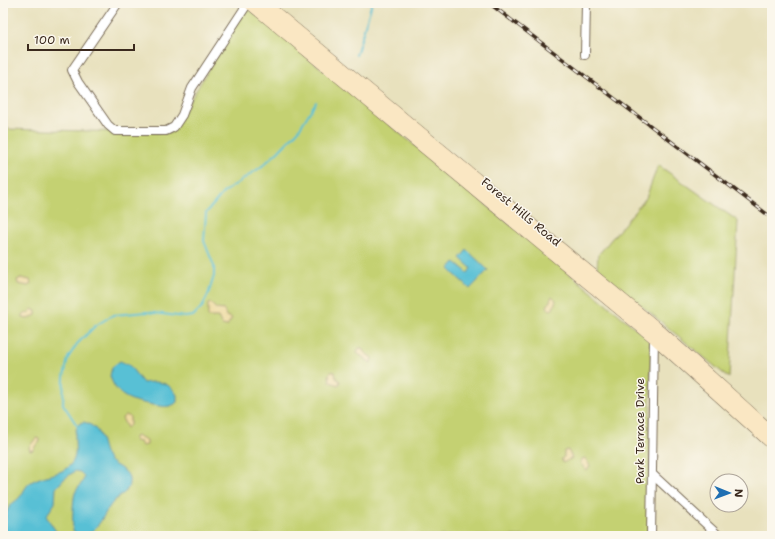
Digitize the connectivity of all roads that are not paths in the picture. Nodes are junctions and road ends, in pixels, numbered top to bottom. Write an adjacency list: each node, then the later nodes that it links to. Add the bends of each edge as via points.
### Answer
1 (118, 3): 2 (street, via 72,70 108,125 115,131 124,132 166,131 174,127 182,115 192,88)
2 (248, 3): 6 (street, Forest Hills Road)
3 (264, 3): 6 (street, Forest Hills Road)
4 (586, 3): 5 (street)
5 (585, 55)
6 (501, 206): 7 (street, Forest Hills Road)
7 (654, 332): 8 (street, Forest Hills Road); 11 (street, Park Terrace Drive)
8 (753, 421): 9 (street, Forest Hills Road); 10 (street, Forest Hills Road)
9 (772, 432)
10 (772, 444)
11 (653, 475): 12 (street, Park Terrace Drive); 13 (street)
12 (651, 536)
13 (719, 536)

